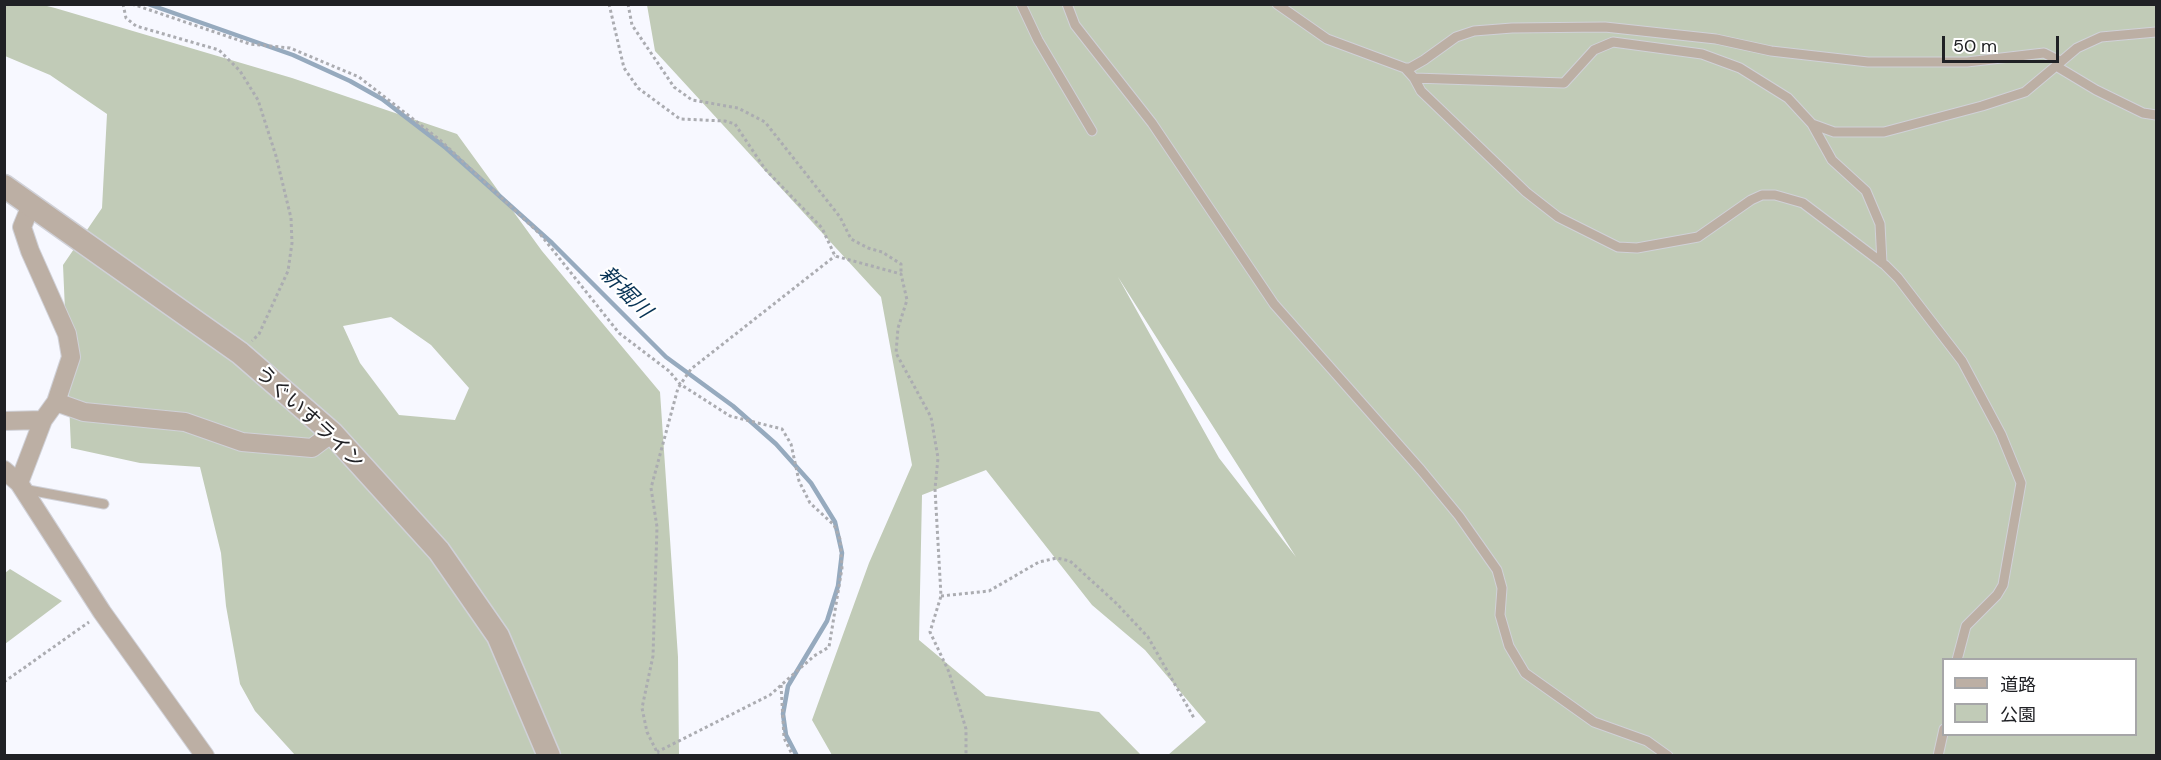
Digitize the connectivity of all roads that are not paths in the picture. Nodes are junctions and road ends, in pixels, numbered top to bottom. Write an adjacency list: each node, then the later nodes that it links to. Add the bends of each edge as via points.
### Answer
1 (1021, 4): 10 (lane)
2 (1067, 4): 25 (lane, via 1075,25 1152,123 1274,304 1421,470 1497,570 1502,588 1500,615 1509,646 1525,674 1594,722 1647,741)
3 (1277, 4): 6 (lane, via 1327,39)
4 (2157, 32): 5 (lane, via 2101,37 2077,48)
5 (2058, 63): 6 (lane, via 2044,53 1967,62 1868,62 1605,27 1474,31 1456,37 1424,60); 8 (lane, via 2096,90 2143,113); 9 (lane, via 2025,92 1884,132 1834,132)
6 (1405, 68): 7 (lane)
7 (1414, 78): 9 (lane, via 1563,83 1594,50 1612,42 1702,54 1740,68 1788,98); 13 (lane, via 1421,91 1526,192 1558,217 1618,247 1638,248 1698,237 1751,200 1775,195 1803,203)
8 (2157, 115)
9 (1812, 124): 13 (lane, via 1832,160 1866,191 1880,224)
10 (1092, 131)
11 (4, 186): 12 (street, うぐいすライン)
12 (31, 205): 14 (street, via 22,227 67,334 71,357); 17 (street, うぐいすライン, via 240,353)
13 (1882, 262): 21 (lane, via 1962,360 2001,434 2021,483 2003,585 1965,626)
14 (56, 402): 15 (street); 17 (street, via 84,412 185,422 242,442 312,448)
15 (43, 420): 16 (street); 19 (street)
16 (4, 421)
17 (332, 433): 24 (street, うぐいすライン, via 439,551 498,636)
18 (4, 470): 19 (street)
19 (21, 486): 20 (lane); 23 (street, via 102,612)
20 (104, 504)
21 (1957, 658)
22 (1942, 736): 26 (lane)
23 (205, 756)
24 (549, 756)
25 (1668, 756)
26 (1938, 756)

